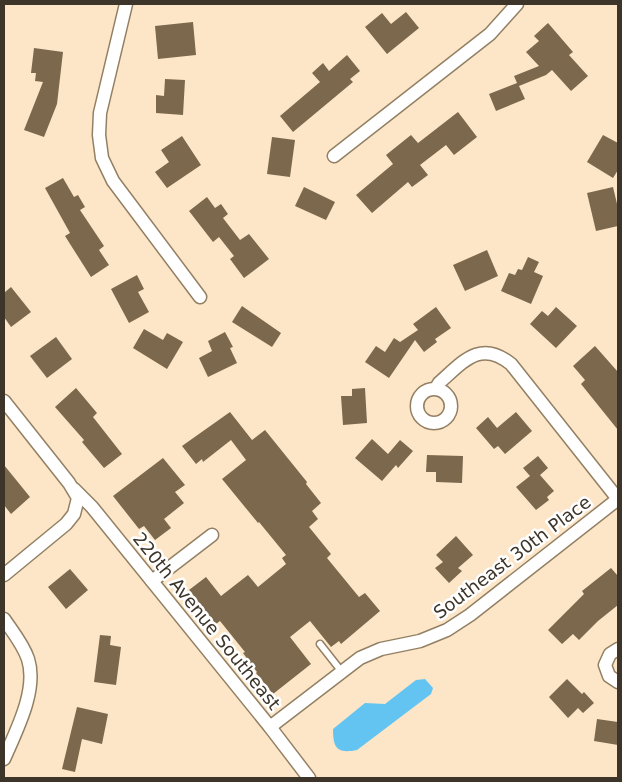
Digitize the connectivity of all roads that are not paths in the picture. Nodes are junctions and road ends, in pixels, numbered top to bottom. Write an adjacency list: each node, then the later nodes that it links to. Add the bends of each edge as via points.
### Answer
1 (126, 4): 4 (street, via 100,112 102,158 113,181)
2 (517, 4): 3 (street, via 490,34)
3 (334, 156)
4 (200, 297)
5 (436, 388): 8 (street, via 469,357 489,352 500,356 510,364)
6 (4, 401): 7 (street, 220th Avenue Southeast)
7 (74, 489): 10 (street, 220th Avenue Southeast, via 77,507 66,524); 11 (street, 220th Avenue Southeast)
8 (618, 499): 15 (street, Southeast 30th Place, via 447,630 420,641 381,649 360,658)
9 (212, 535): 11 (street)
10 (4, 574)
11 (152, 581): 17 (street, 220th Avenue Southeast)
12 (4, 619): 18 (street, via 28,659 30,673 21,719)
13 (320, 644): 15 (lane)
14 (618, 649): 16 (street, via 610,654 605,665 609,676)
15 (342, 672): 17 (street, Southeast 30th Place)
16 (618, 682)
17 (270, 727): 19 (street, 220th Avenue Southeast)
18 (4, 758)
19 (309, 778)

